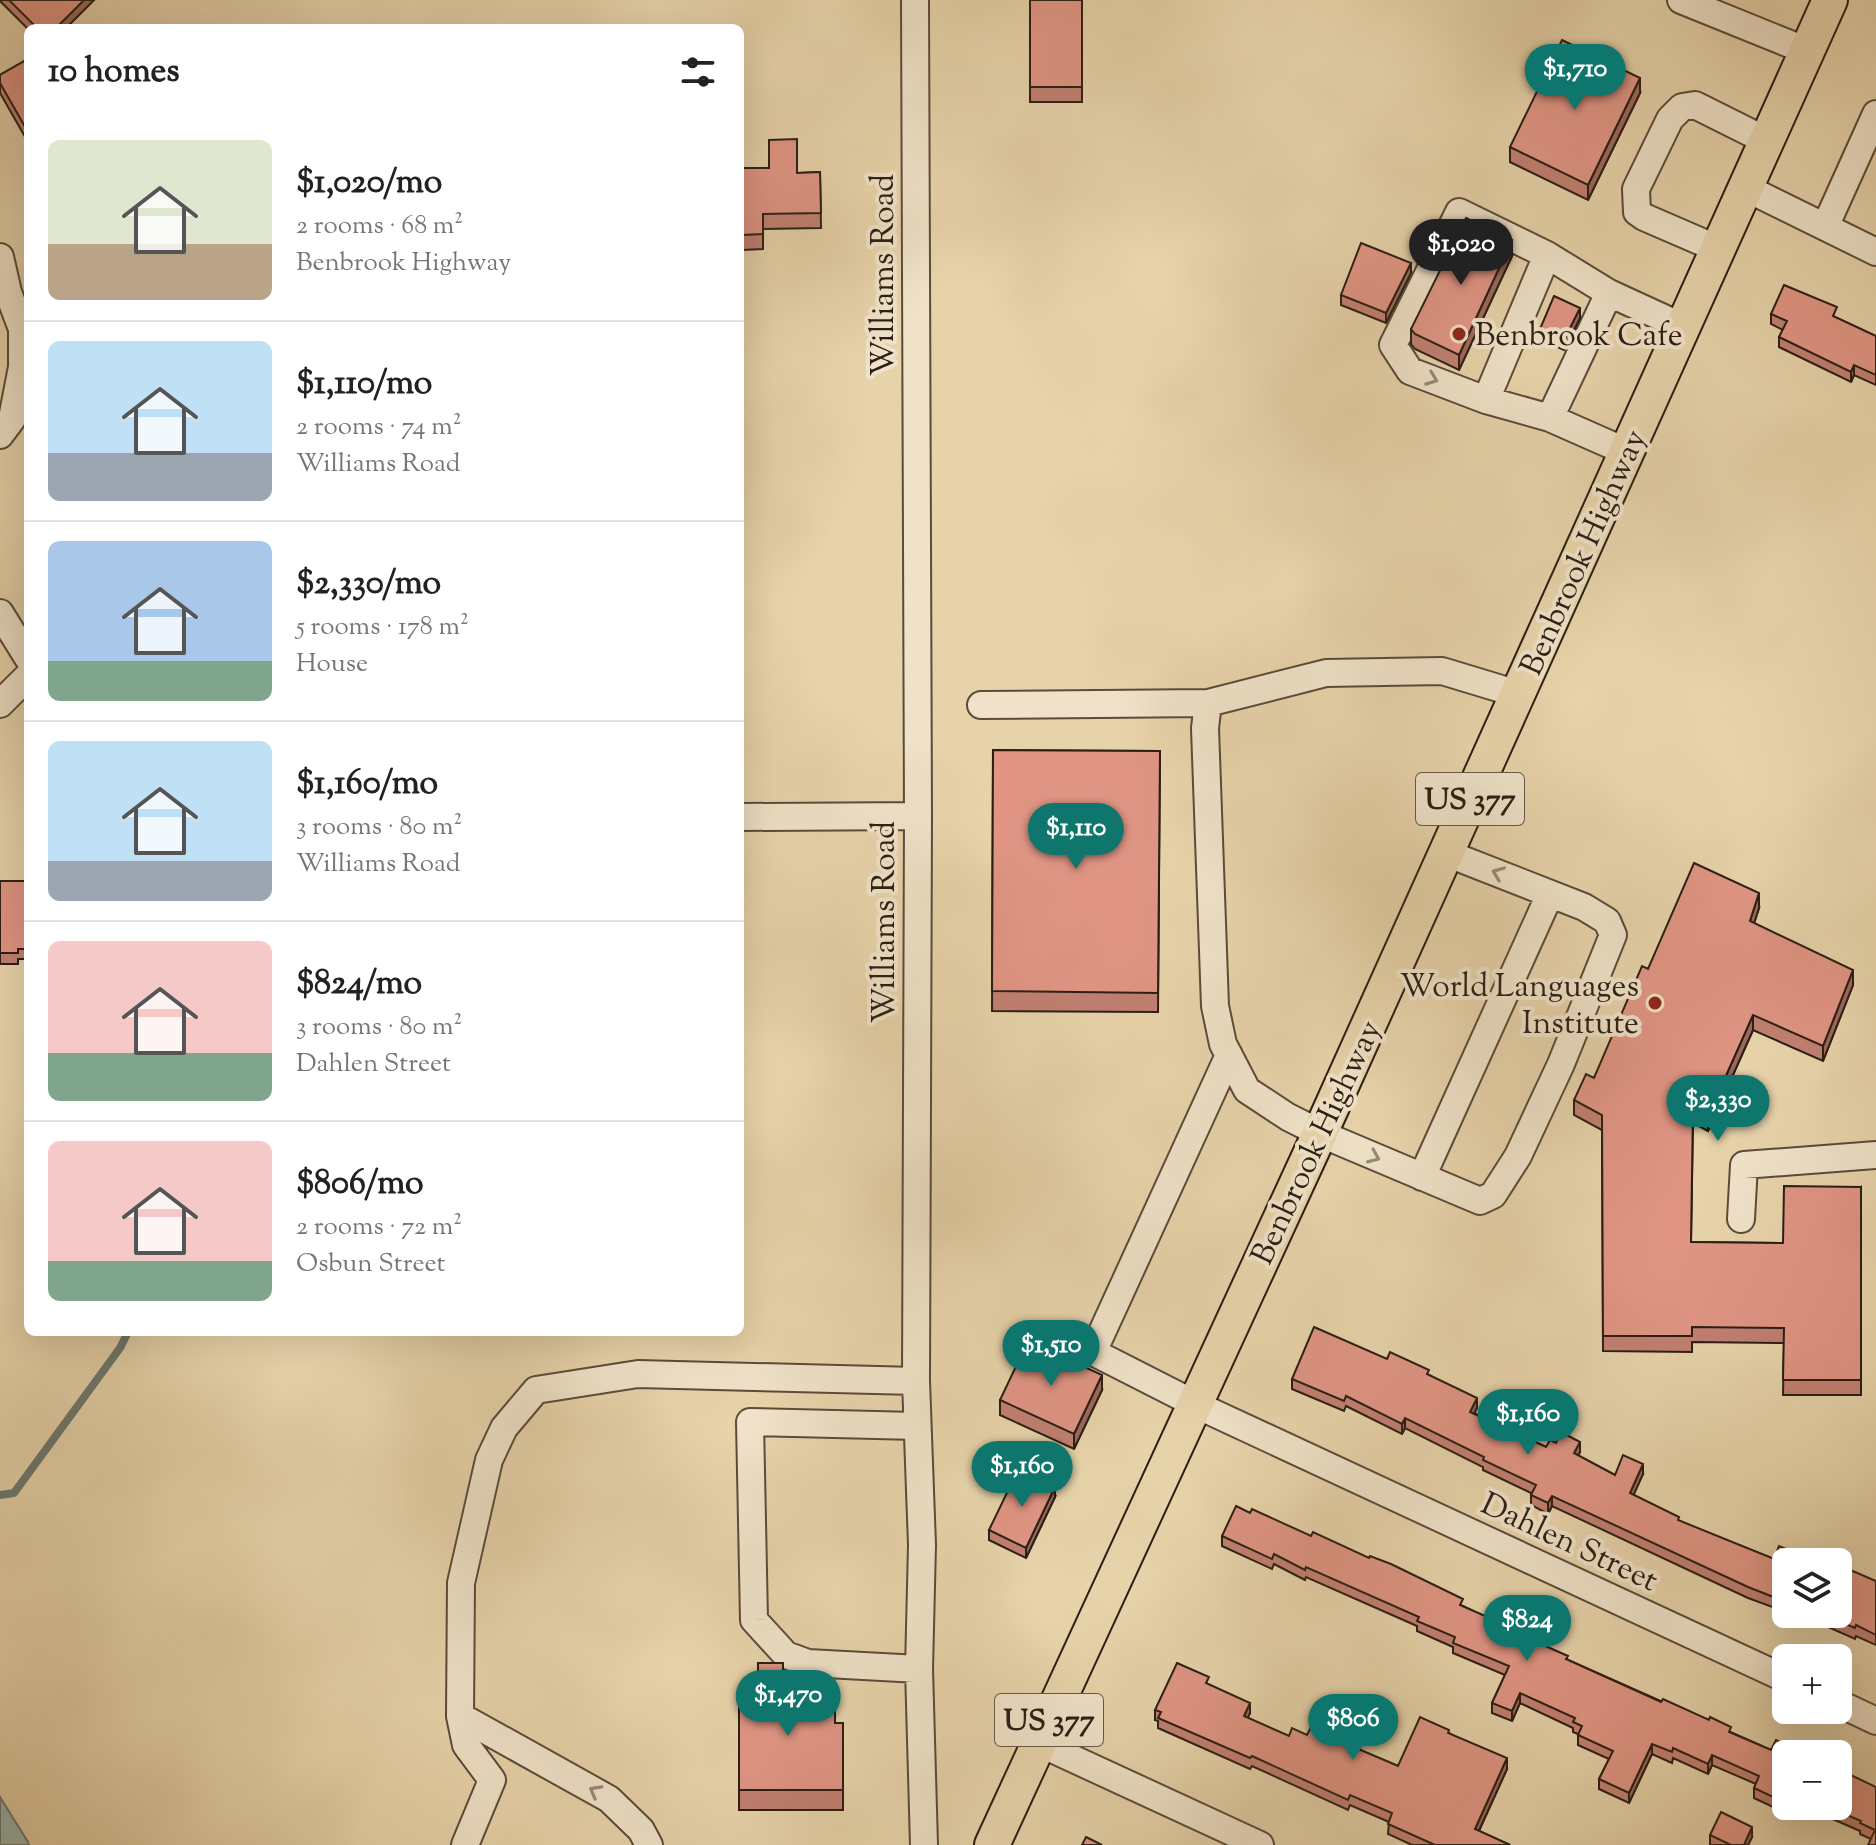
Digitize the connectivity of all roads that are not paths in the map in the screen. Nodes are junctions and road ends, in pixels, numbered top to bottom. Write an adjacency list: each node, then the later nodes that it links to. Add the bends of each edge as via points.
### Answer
1 (915, 0): 26 (street, Williams Road)
2 (1681, 0): 4 (street)
3 (1830, 0): 4 (main road, Benbrook Highway / US 377)
4 (1807, 51): 6 (main road, Benbrook Highway / US 377)
5 (1876, 114): 8 (street)
6 (1767, 141): 7 (main road, Benbrook Highway / US 377); 9 (street, via 1695,105 1682,107 1670,119 1636,189 1637,212)
7 (1746, 188): 8 (street); 9 (main road, Benbrook Highway / US 377)
8 (1825, 227): 10 (street)
9 (1718, 249): 14 (main road, Benbrook Highway / US 377)
10 (1876, 252)
11 (1547, 255): 13 (street); 15 (street); 15 (street, one-way to 15, via 1459,212 1393,345 1410,371)
12 (0, 257): 17 (street, via 22,329 22,367 12,419)
13 (1609, 293): 14 (street); 16 (street)
14 (1683, 327): 18 (main road, Benbrook Highway / US 377)
15 (1486, 400): 16 (street)
16 (1550, 418): 18 (street)
17 (0, 435)
18 (1627, 452): 22 (main road, Benbrook Highway / US 377)
19 (0, 613): 20 (street)
20 (24, 652)
21 (24, 680): 24 (street)
22 (1518, 694): 23 (street, via 1442,671 1326,673); 28 (main road, Benbrook Highway / US 377)
23 (1208, 703): 25 (street); 30 (street, via 1215,1006)
24 (0, 704)
25 (981, 705)
26 (918, 816): 27 (street); 35 (street, Williams Road)
27 (744, 817)
28 (1446, 853): 29 (street, one-way to 28); 31 (main road, Benbrook Highway / US 377)
29 (1550, 894): 33 (street); 33 (street, via 1607,921 1613,935 1561,1064 1518,1156 1493,1195 1480,1201)
30 (1229, 1055): 31 (street, via 1247,1090); 36 (street, Dahlen Street, via 1093,1352)
31 (1323, 1135): 33 (street, one-way to 33); 36 (main road, Benbrook Highway / US 377)
32 (1876, 1155): 34 (street, via 1744,1165)
33 (1422, 1177)
34 (1741, 1219)
35 (916, 1381): 37 (street, Williams Road); 41 (street, via 638,1374 536,1390 504,1428 489,1460 461,1583)
36 (1194, 1403): 39 (street, Dahlen Street); 43 (main road, Benbrook Highway / US 377)
37 (917, 1426): 38 (street, Williams Road, via 922,1545); 38 (street, via 750,1422 754,1620 786,1655 808,1663)
38 (919, 1669): 46 (street, Williams Road)
39 (1772, 1672)
40 (1852, 1710): 42 (street)
41 (460, 1716): 44 (street, via 466,1745 492,1780); 45 (street, one-way to 41, via 609,1799)
42 (1876, 1721)
43 (1039, 1743): 47 (main road, Benbrook Highway / US 377); 48 (street)
44 (465, 1845)
45 (649, 1845)
46 (924, 1845)
47 (992, 1845)
48 (1260, 1845)

